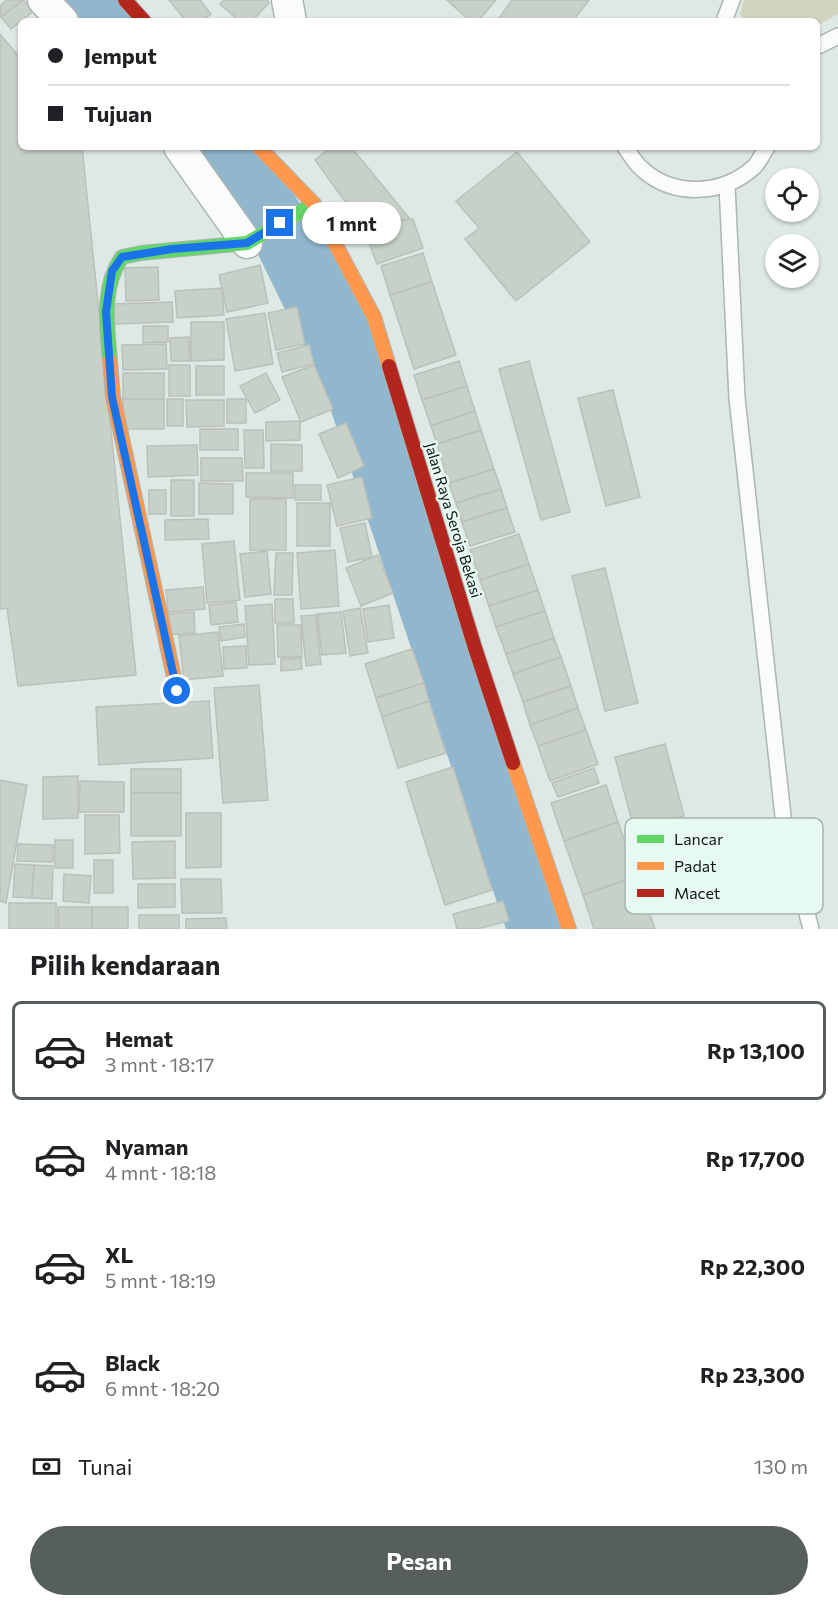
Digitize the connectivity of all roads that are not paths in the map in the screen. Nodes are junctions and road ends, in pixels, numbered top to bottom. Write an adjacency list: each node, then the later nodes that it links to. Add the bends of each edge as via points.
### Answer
1 (43, 0): 5 (street)
2 (125, 0): 6 (street)
3 (287, 0): 7 (street)
4 (732, 0): 8 (lane)
5 (60, 18)
6 (141, 18)
7 (290, 18)
8 (725, 18)
9 (838, 36): 10 (lane)
10 (820, 45)
11 (181, 150): 17 (street)
12 (627, 150): 15 (lane, via 642,169 667,185 698,190)
13 (765, 150): 15 (lane, via 755,166)
14 (274, 152): 16 (street, Jalan Raya Seroja Bekasi)
15 (727, 185): 19 (lane, via 737,398)
16 (314, 204): 17 (street); 21 (street, Jalan Raya Seroja Bekasi, via 374,317 476,648)
17 (249, 242): 18 (street, via 122,257 112,271 109,288 106,312 112,397)
18 (177, 691)
19 (783, 818)
20 (807, 914): 22 (lane)
21 (569, 929)
22 (811, 929)

